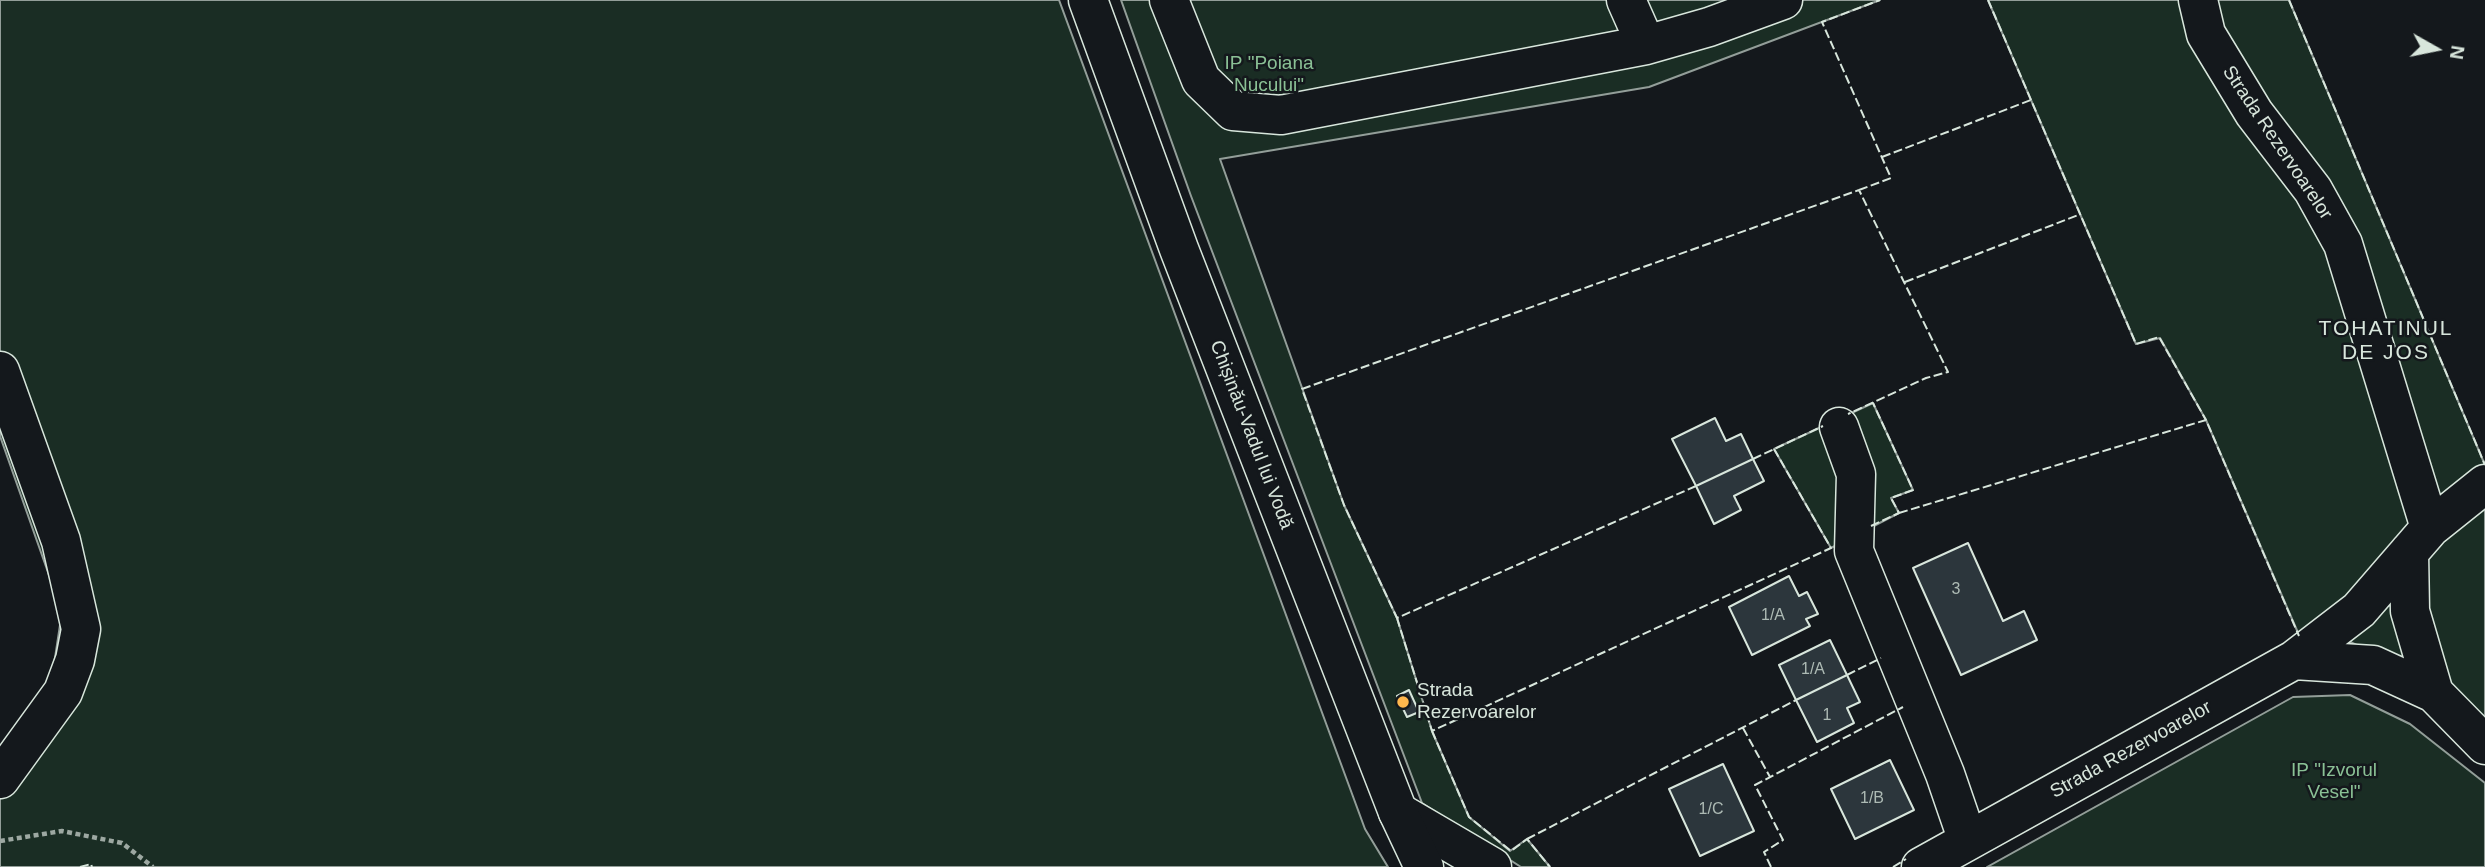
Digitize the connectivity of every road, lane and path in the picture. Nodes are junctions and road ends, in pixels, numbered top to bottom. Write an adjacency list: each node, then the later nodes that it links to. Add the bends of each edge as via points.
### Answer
1 (1088, 0): 15 (street, Chișinău-Vadul lui Vodă, via 1179,249)
2 (1169, 0): 6 (street, via 1202,80 1233,111 1281,115)
3 (1626, 0): 6 (street)
4 (1783, 0): 6 (street)
5 (2198, 0): 10 (street, Strada Rezervoarelor, via 2206,34 2254,113 2313,190 2343,244)
6 (1646, 45)
7 (0, 372): 14 (street, via 61,541 81,629 64,692)
8 (1839, 427): 17 (street, via 1856,474 1854,551)
9 (2485, 484): 10 (street, Strada Rezervoarelor)
10 (2419, 540): 11 (street, Strada Rezervoarelor, via 2359,610); 12 (street, Strada Rezervoarelor, via 2410,611)
11 (2294, 660): 12 (street, Strada Rezervoarelor, via 2373,666); 17 (street, Strada Rezervoarelor)
12 (2434, 693): 13 (street, Strada Rezervoarelor)
13 (2485, 745)
14 (0, 779)
15 (1398, 812): 19 (street, Chișinău-Vadul lui Vodă); 20 (street)
16 (0, 841): 18 (path, via 62,831 122,843)
17 (1968, 841): 21 (street, Strada Rezervoarelor)
18 (153, 867)
19 (1424, 867)
20 (1492, 867)
21 (1921, 867)

